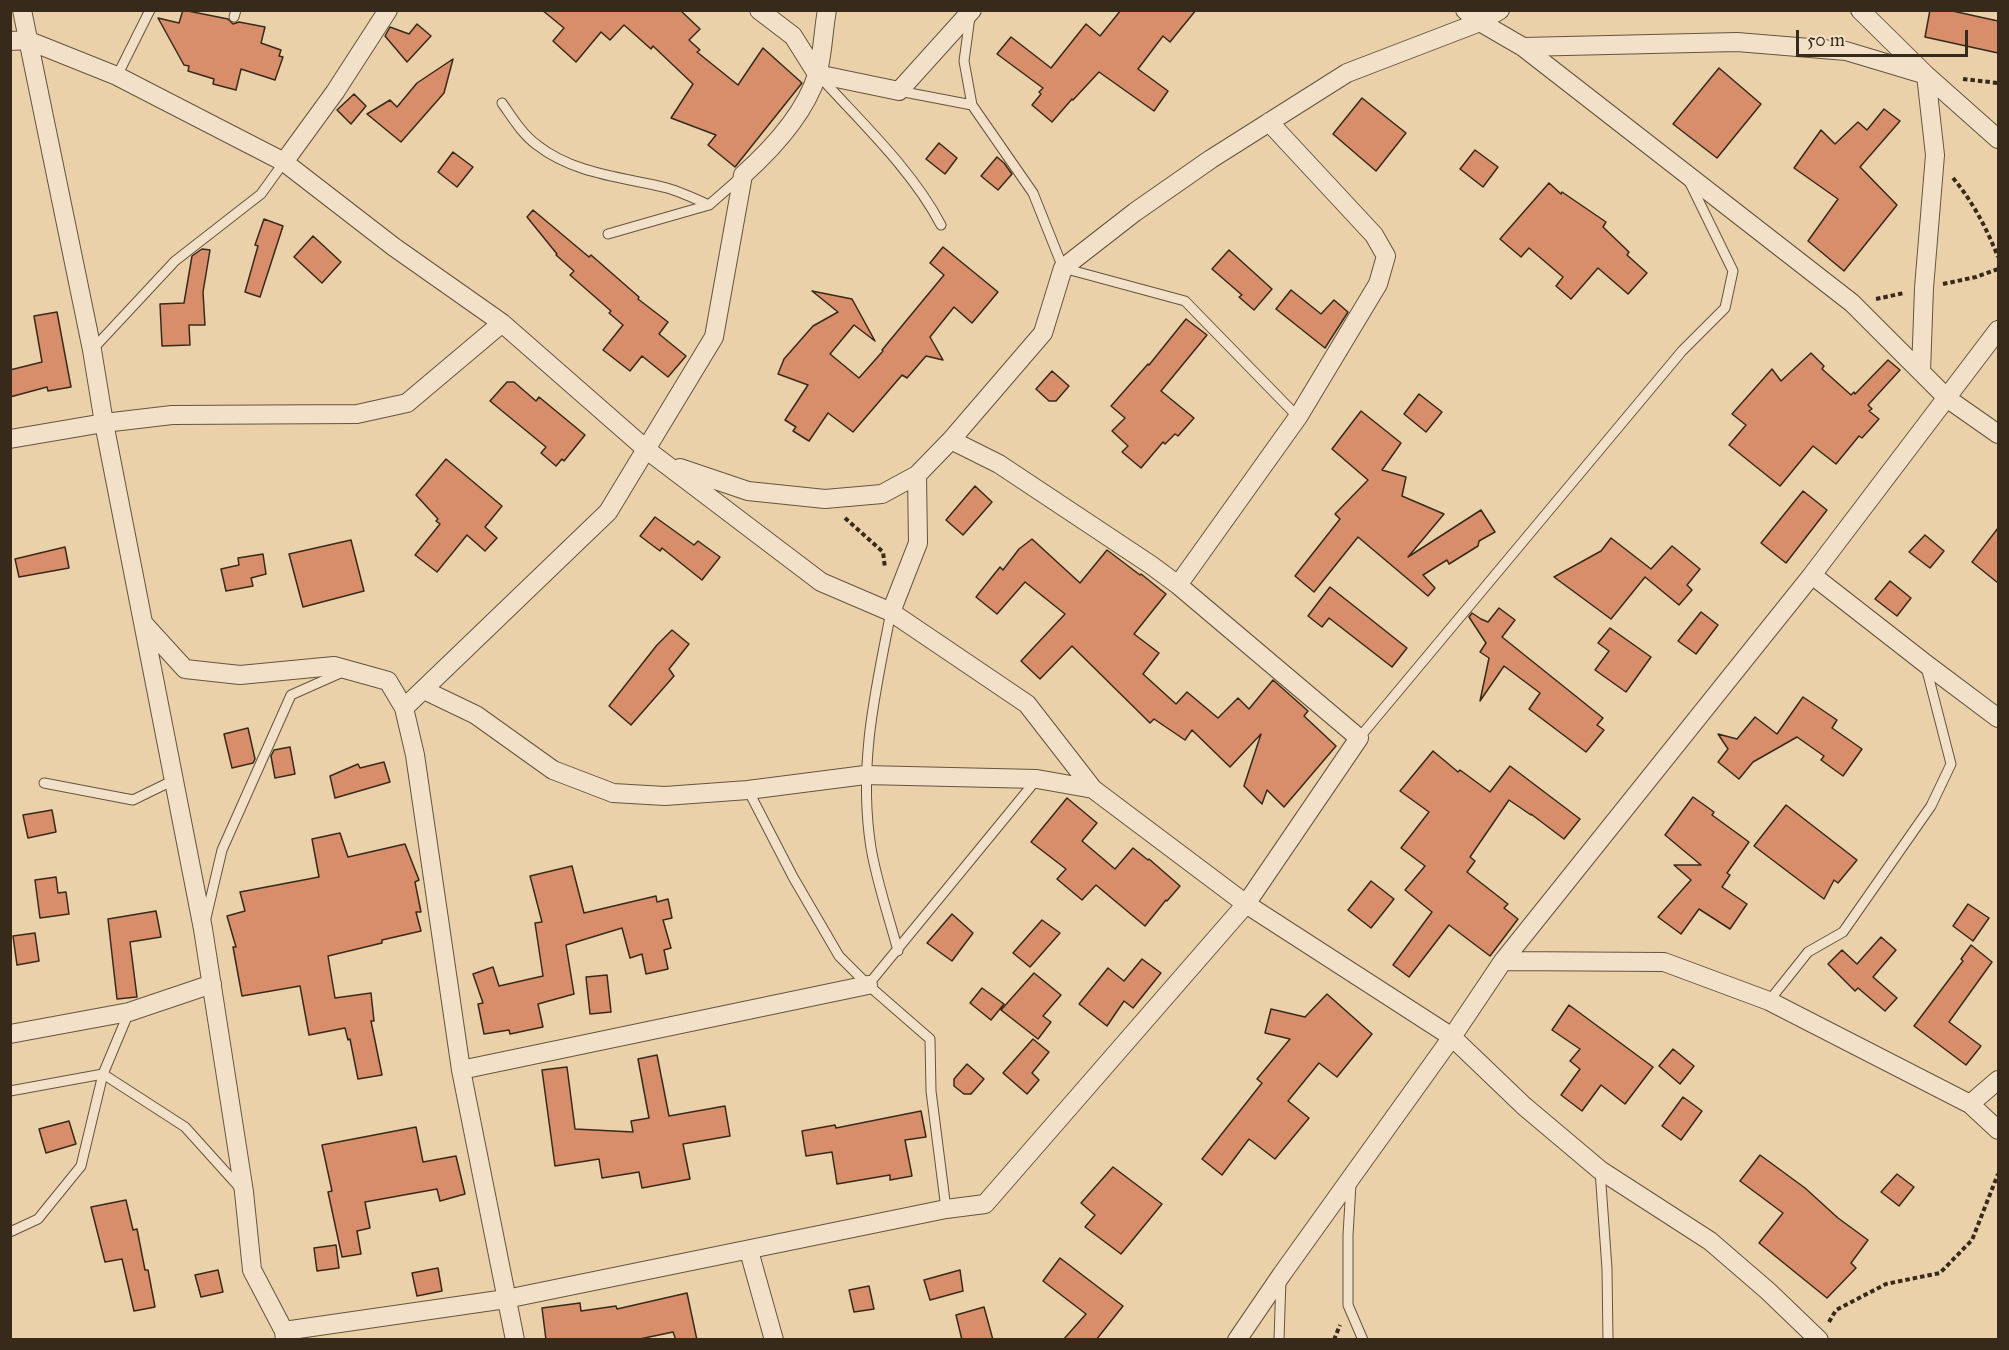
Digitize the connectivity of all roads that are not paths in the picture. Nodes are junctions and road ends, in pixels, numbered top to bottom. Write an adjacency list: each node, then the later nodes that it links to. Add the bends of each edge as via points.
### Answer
1 (22, 10): 11 (street)
2 (150, 10): 15 (lane)
3 (388, 10): 21 (street)
4 (759, 10): 13 (street, via 793,36)
5 (827, 10): 13 (street)
6 (1464, 10): 10 (street)
7 (1500, 10): 10 (street)
8 (1860, 10): 14 (street)
9 (971, 11): 16 (street); 18 (lane, via 964,61)
10 (1480, 22): 12 (street); 19 (street, via 1347,73)
11 (19, 40): 15 (street); 30 (street)
12 (1523, 47): 14 (street, via 1737,42 1846,51); 22 (street)
13 (817, 74): 16 (street); 23 (street, via 805,104); 25 (lane, via 888,152 929,202)
14 (1926, 75): 20 (street); 31 (street, via 1935,155)
15 (117, 76): 21 (street)
16 (899, 91): 18 (lane)
17 (501, 103): 24 (lane, via 536,145 566,163 670,189)
18 (972, 105): 27 (lane, via 1032,192)
19 (1269, 122): 27 (street, via 1135,212); 33 (street, via 1374,235 1386,256 1378,284)
20 (1998, 139)
21 (284, 162): 28 (street, via 394,247); 30 (lane, via 261,194 175,261)
22 (1685, 173): 31 (street, via 1851,303); 50 (lane, via 1733,271 1725,308 1682,351)
23 (743, 175): 24 (lane); 38 (street, via 714,337)
24 (710, 205): 26 (lane)
25 (941, 225)
26 (608, 234)
27 (1063, 268): 33 (lane, via 1185,301); 37 (street, via 1043,333)
28 (502, 323): 34 (street, via 407,403 357,414 172,415); 38 (street)
29 (1998, 330): 32 (street)
30 (92, 350): 34 (street)
31 (1921, 372): 32 (street)
32 (1948, 399): 35 (street); 41 (street)
33 (1298, 417): 42 (street)
34 (104, 423): 36 (street); 44 (street)
35 (1998, 434)
36 (10, 439)
37 (951, 440): 40 (street); 42 (street, via 999,464)
38 (647, 450): 39 (street); 47 (street, via 608,512)
39 (664, 463): 40 (street, via 748,491 825,499 882,494); 43 (street, via 821,582)
40 (917, 475): 43 (street, via 918,543)
41 (1812, 575): 45 (street); 60 (street)
42 (1178, 585): 50 (street)
43 (891, 612): 51 (lane, via 872,702); 55 (street, via 1027,704)
44 (143, 623): 46 (street, via 185,669 240,675 334,666); 53 (street)
45 (1926, 664): 49 (street); 63 (lane, via 1951,764 1931,806 1843,932 1808,952)
46 (348, 670): 48 (street, via 388,681); 58 (lane, via 291,695 222,850)
47 (424, 690): 48 (street); 56 (street, via 476,715 552,770 613,794 665,796)
48 (404, 708): 67 (street, via 415,755)
49 (1998, 718)
50 (1359, 738): 57 (street)
51 (865, 776): 52 (street); 56 (street); 59 (lane, via 872,849)
52 (1037, 779): 55 (street); 59 (lane)
53 (174, 780): 54 (lane, via 134,800); 58 (street)
54 (44, 783)
55 (1093, 789): 57 (street)
56 (748, 790): 62 (lane, via 839,956)
57 (1246, 904): 66 (street); 76 (street, via 985,1204)
58 (203, 929): 61 (street)
59 (898, 951): 62 (lane)
60 (1503, 961): 63 (street, via 1664,962); 66 (street)
61 (212, 984): 64 (street); 75 (street)
62 (868, 985): 67 (street); 76 (lane, via 930,1039 931,1091)
63 (1769, 1001): 71 (street)
64 (129, 1012): 65 (street); 68 (lane)
65 (10, 1034)
66 (1452, 1037): 73 (street, via 1524,1107); 74 (street)
67 (461, 1070): 80 (street)
68 (103, 1074): 70 (lane); 75 (lane, via 185,1127); 77 (lane, via 81,1166 38,1219)
69 (1998, 1080): 71 (street)
70 (10, 1091)
71 (1970, 1104): 72 (street)
72 (1998, 1130)
73 (1600, 1170): 82 (street, via 1710,1241); 88 (lane)
74 (1352, 1178): 79 (street); 87 (lane, via 1348,1305)
75 (244, 1192): 81 (street, via 252,1270)
76 (946, 1209): 78 (street)
77 (10, 1232)
78 (749, 1251): 80 (street); 84 (street)
79 (1282, 1274): 85 (street); 86 (lane)
80 (506, 1299): 81 (street); 83 (street)
81 (284, 1335)
82 (1822, 1335)
83 (515, 1340)
84 (774, 1340)
85 (1238, 1340)
86 (1279, 1340)
87 (1363, 1340)
88 (1608, 1340)

